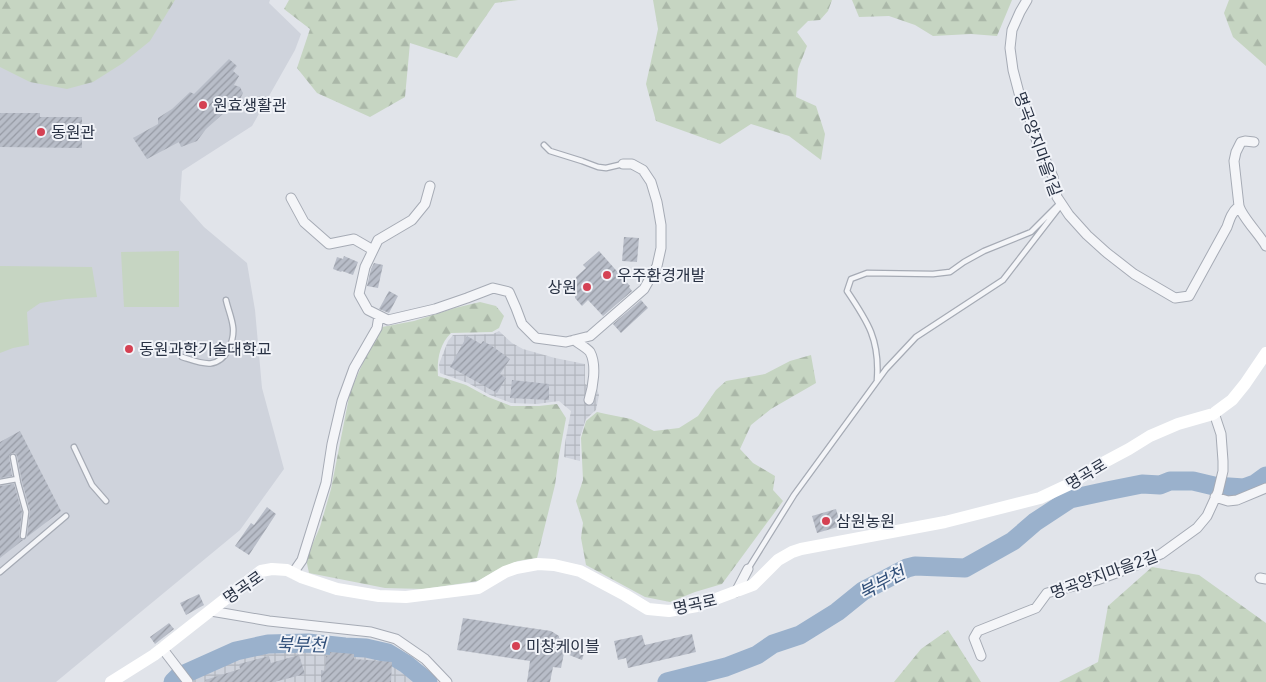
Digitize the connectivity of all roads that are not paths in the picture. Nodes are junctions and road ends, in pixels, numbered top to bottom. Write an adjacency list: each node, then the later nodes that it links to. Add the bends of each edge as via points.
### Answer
1 (1027, 0): 7 (street, 명곡양지마을1길, via 1012,30 1013,70)
2 (1254, 142): 8 (street, via 1241,142 1236,152)
3 (544, 145): 4 (lane, via 550,151 598,168)
4 (623, 164): 13 (street, via 632,164 643,170 651,182 661,225 657,266 644,289 590,336)
5 (430, 186): 10 (street, via 425,204 412,220 378,240)
6 (291, 198): 10 (street, via 304,222 328,244 354,239)
7 (1061, 204): 8 (street, 명곡양지마을1길, via 1107,254 1175,298 1189,296 1230,217); 16 (lane, via 1004,280 916,337); 16 (lane, via 1031,232 984,251 950,272 867,273 851,279 847,291 865,317 876,342)
8 (1239, 206): 9 (street, via 1240,212)
9 (1266, 246)
10 (373, 250): 12 (street, via 359,294 368,310)
11 (226, 300): 15 (lane, via 233,341 224,358 214,363)
12 (379, 316): 13 (street, via 388,320 408,316 493,288 509,292 522,324 536,338); 30 (street, via 377,328 354,368 342,401 326,483 302,560)
13 (574, 340): 17 (street, via 590,352 594,368)
14 (1266, 353): 18 (main road, 명곡로, via 1232,400)
15 (182, 357)
16 (877, 381): 28 (lane, via 794,495)
17 (589, 400)
18 (1214, 413): 24 (street, 명곡양지마을2길, via 1221,434 1223,461); 31 (main road, 명곡로, via 1150,436 1072,484 1040,498 945,522 801,549 778,560 753,585)
19 (74, 447): 25 (lane, via 92,485)
20 (13, 457): 21 (lane)
21 (17, 479): 22 (lane); 27 (lane, via 26,512)
22 (0, 482)
23 (1266, 488): 24 (street, via 1238,500)
24 (1215, 497): 34 (street, 명곡양지마을2길, via 1207,516 1197,528 1161,554 1097,580 1047,593 1036,608 978,631 974,638)
25 (106, 501)
26 (66, 516): 29 (lane)
27 (23, 536)
28 (748, 569): 31 (street)
29 (0, 572)
30 (293, 573): 31 (main road, 명곡로, via 337,589 406,597 478,588 516,568 554,565 580,571 648,609 669,611 697,606); 32 (main road, 명곡로, via 272,569 261,571)
31 (736, 592)
32 (211, 610): 33 (main road, 명곡로); 37 (street, via 371,632 396,639 425,659)
33 (162, 648): 35 (main road, 명곡로); 36 (street)
34 (981, 656)
35 (111, 682)
36 (188, 682)
37 (447, 682)

